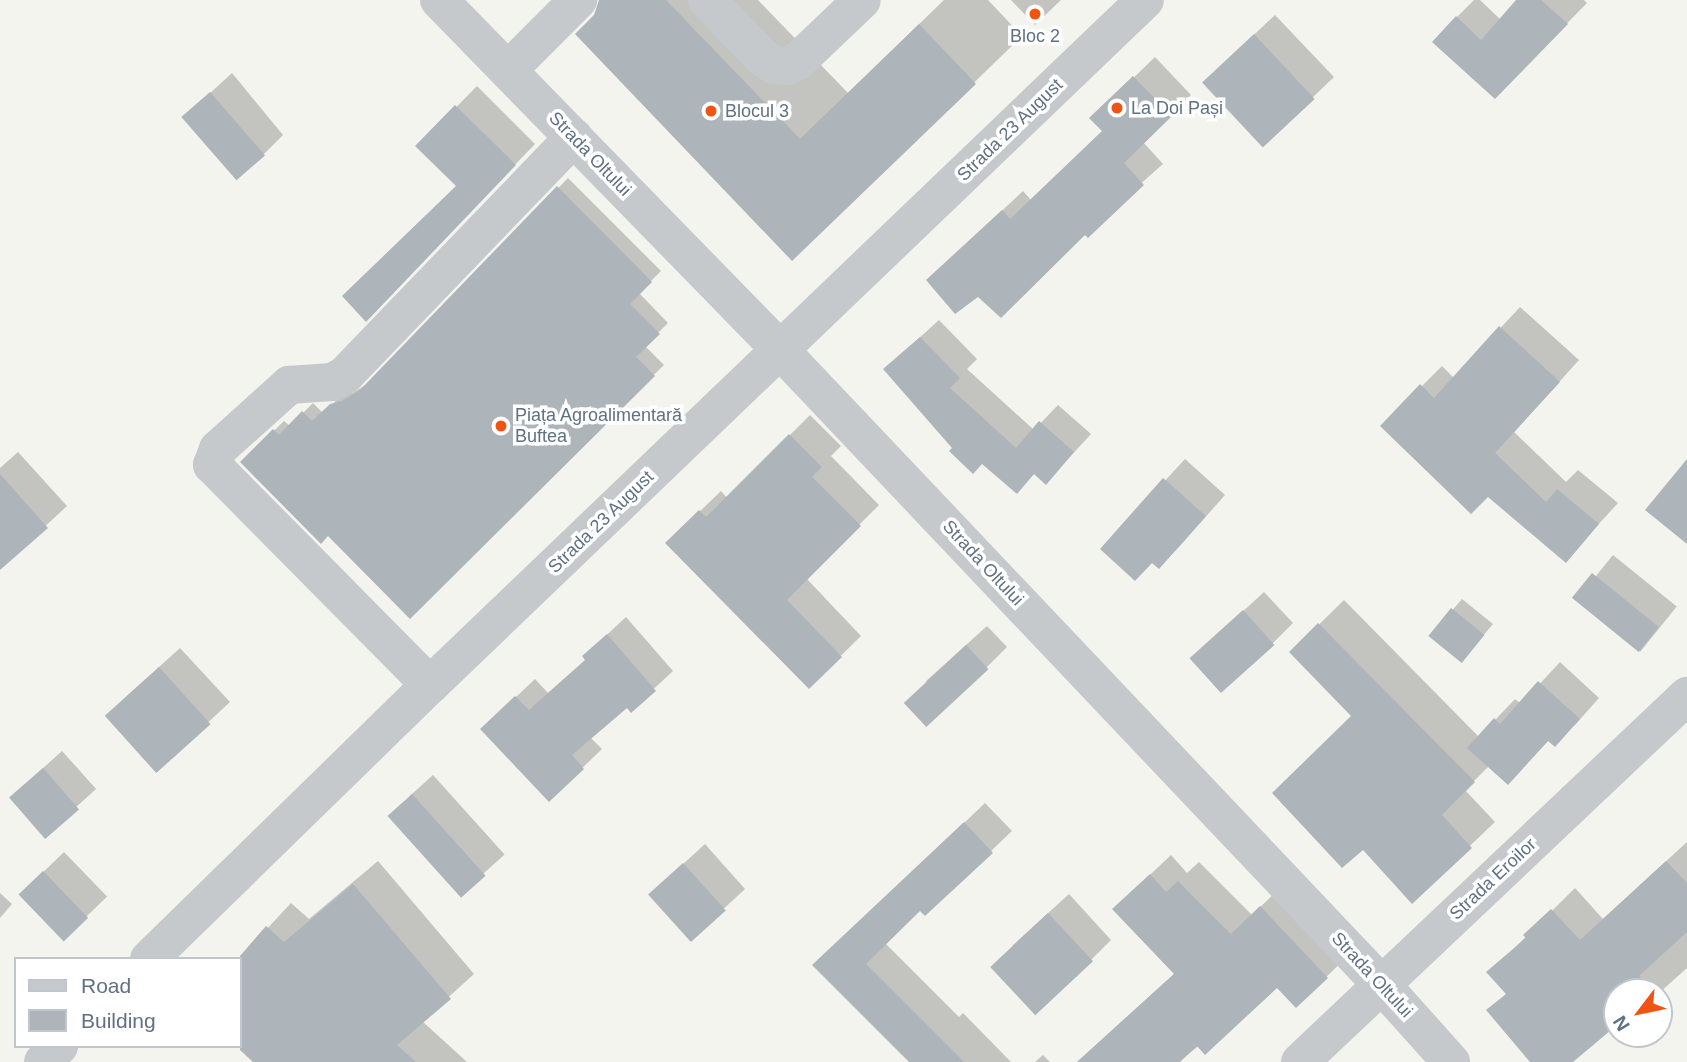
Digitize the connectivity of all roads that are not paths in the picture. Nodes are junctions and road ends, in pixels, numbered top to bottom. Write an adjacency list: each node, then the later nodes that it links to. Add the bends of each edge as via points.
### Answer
1 (439, 0): 6 (street, Strada Oltului)
2 (578, 0): 6 (street)
3 (707, 0): 4 (street, via 763,58 787,66 798,61)
4 (862, 0)
5 (1145, 0): 8 (street, Strada 23 August)
6 (509, 69): 7 (street, Strada Oltului)
7 (574, 137): 8 (street, Strada Oltului); 9 (street, via 345,375 332,382 289,385 218,449 212,465)
8 (781, 351): 9 (street, Strada 23 August); 12 (street, Strada Oltului)
9 (430, 685): 11 (street, Strada 23 August)
10 (1687, 696): 12 (street, Strada Eroilor)
11 (151, 957)
12 (1381, 984): 15 (street, Strada Eroilor); 16 (street, Strada Oltului)
13 (57, 1048): 14 (street)
14 (43, 1062)
15 (1300, 1062)
16 (1451, 1062)

